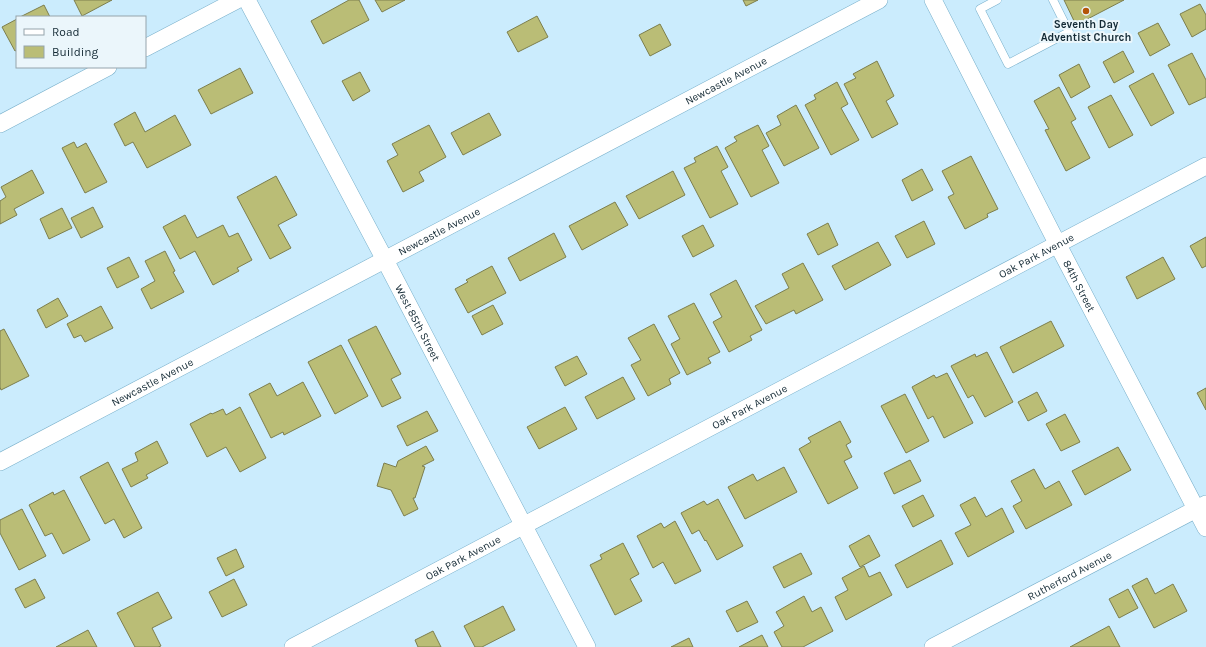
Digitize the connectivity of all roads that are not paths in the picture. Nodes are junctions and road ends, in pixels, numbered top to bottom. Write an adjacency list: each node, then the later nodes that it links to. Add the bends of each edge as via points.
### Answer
1 (237, 0): 7 (street)
2 (247, 0): 12 (street, West 85th Street)
3 (879, 0): 12 (street, Newcastle Avenue)
4 (933, 0): 11 (street, 84th Street)
5 (997, 0): 6 (lane, via 980,9 1008,64 1069,32)
6 (1053, 0)
7 (146, 47)
8 (106, 68): 9 (street)
9 (0, 124)
10 (1206, 166): 11 (street, Oak Park Avenue)
11 (1058, 245): 14 (street, 84th Street); 15 (street, Oak Park Avenue)
12 (385, 260): 13 (street, Newcastle Avenue); 15 (street, West 85th Street)
13 (0, 462)
14 (1201, 506): 16 (street, 84th Street); 19 (street, Rutherford Avenue)
15 (524, 525): 17 (street, Oak Park Avenue); 18 (street, West 85th Street)
16 (1206, 528)
17 (293, 647)
18 (587, 647)
19 (933, 647)

